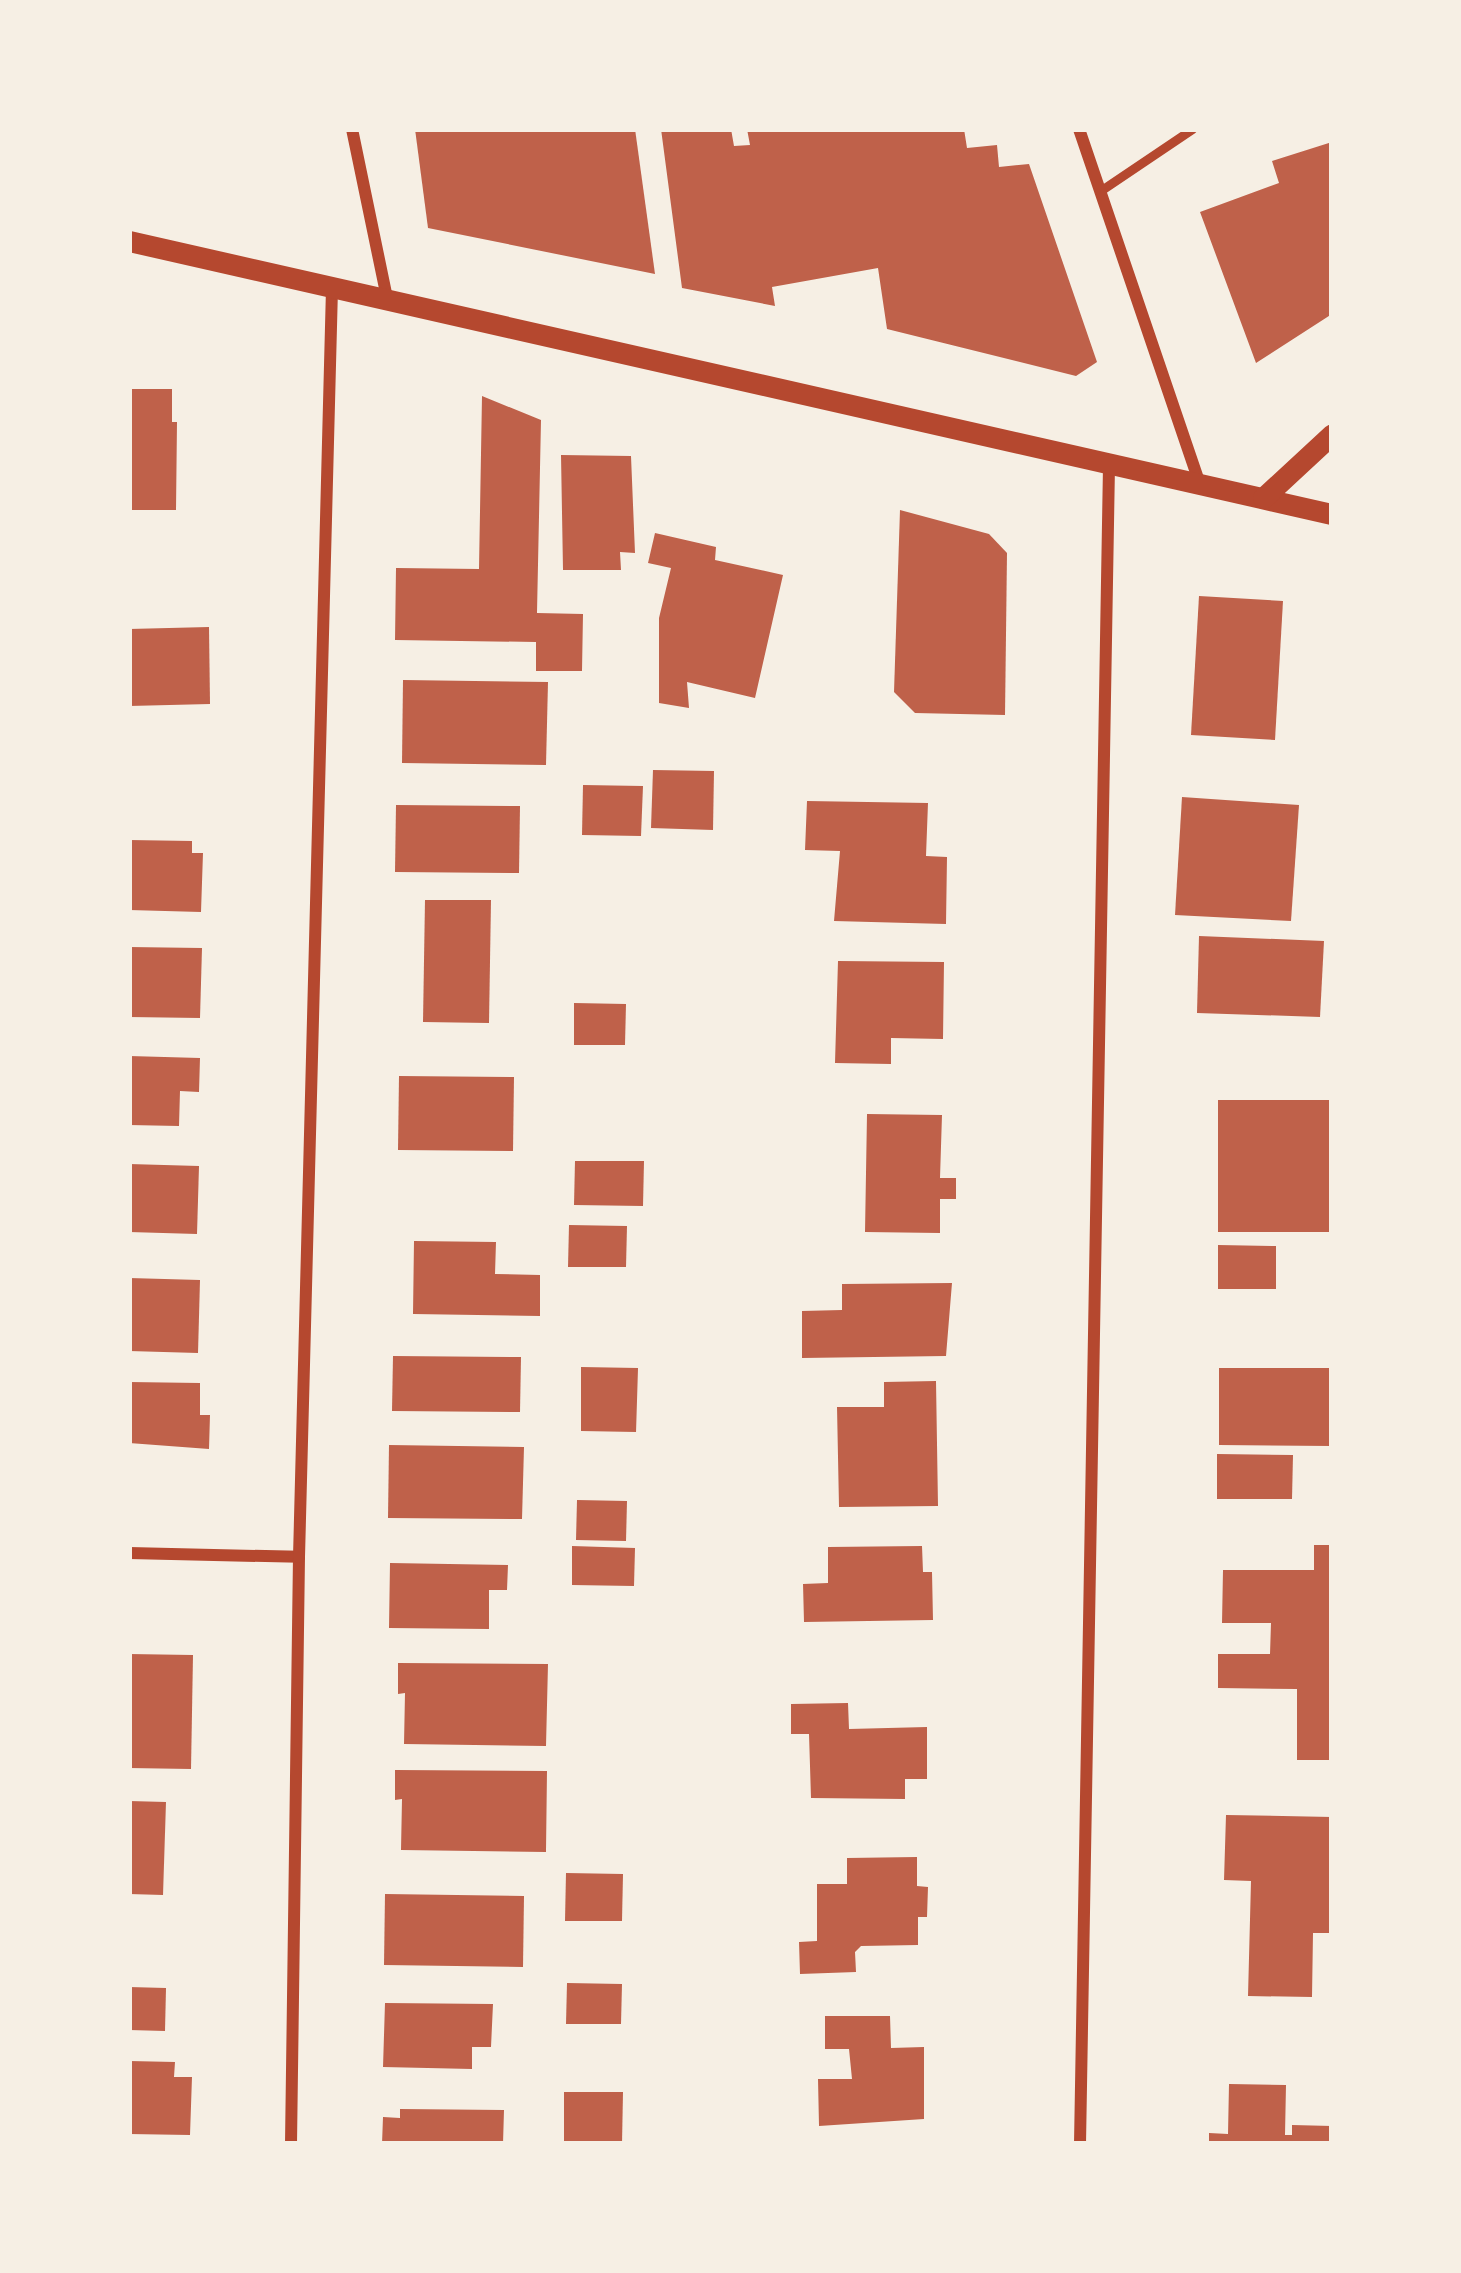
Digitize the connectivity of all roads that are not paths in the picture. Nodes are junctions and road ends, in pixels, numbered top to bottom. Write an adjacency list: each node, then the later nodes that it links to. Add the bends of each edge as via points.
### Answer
1 (352, 129): 7 (street)
2 (1079, 129): 4 (street)
3 (1192, 129): 4 (lane)
4 (1100, 191): 10 (street)
5 (129, 241): 6 (street)
6 (332, 286): 7 (street); 14 (street)
7 (387, 298): 9 (street)
8 (1332, 434): 11 (street)
9 (1109, 464): 10 (street); 16 (street)
10 (1199, 484): 11 (street)
11 (1263, 499): 12 (street)
12 (1332, 514)
13 (129, 1553): 14 (street)
14 (299, 1557): 15 (street)
15 (291, 2144)
16 (1080, 2144)

